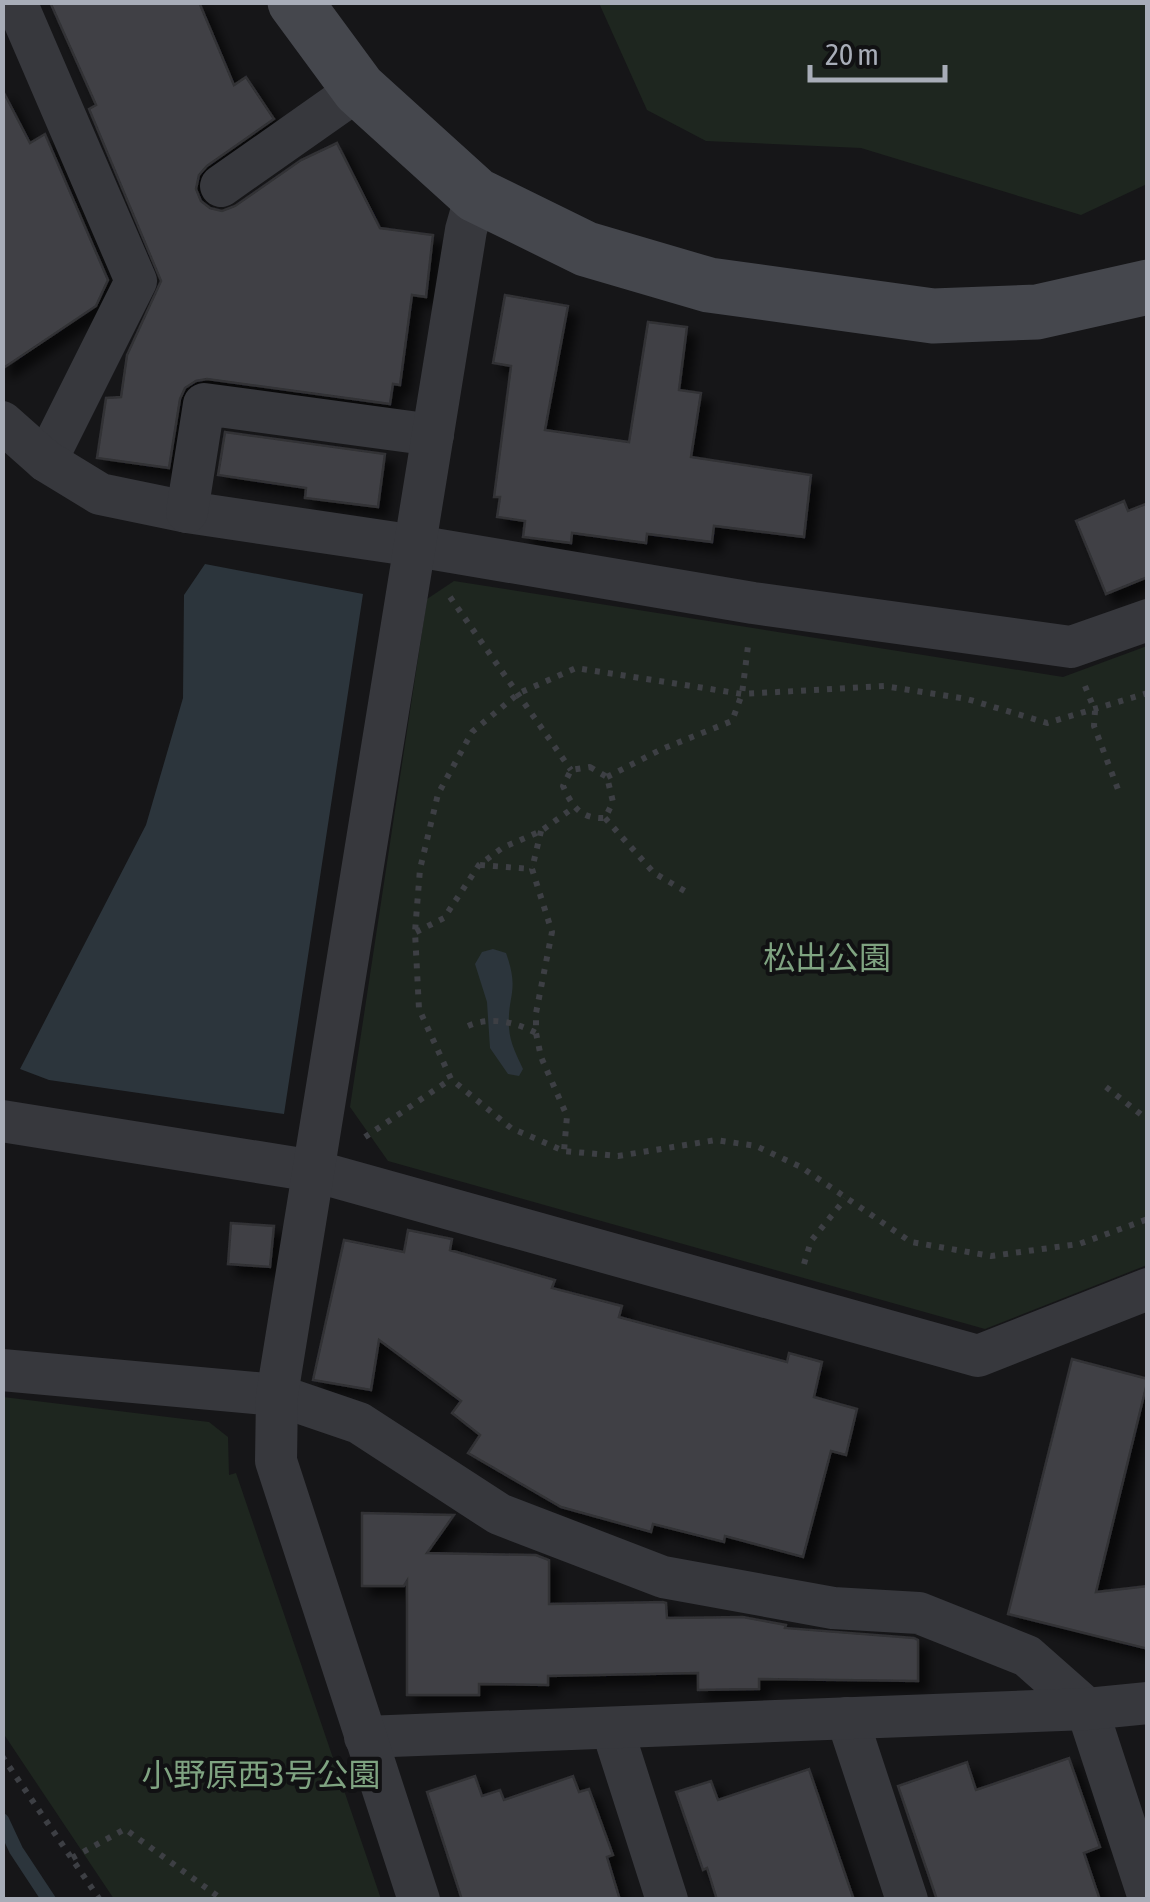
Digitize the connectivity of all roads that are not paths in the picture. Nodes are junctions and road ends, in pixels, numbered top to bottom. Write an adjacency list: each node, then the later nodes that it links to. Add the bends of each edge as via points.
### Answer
1 (16, 2): 9 (street, via 136,281)
2 (295, 2): 3 (street)
3 (359, 89): 4 (street); 5 (street)
4 (221, 186)
5 (476, 194): 6 (street, via 586,248 709,285 834,304 933,316 1036,312); 8 (street)
6 (1148, 287)
7 (2, 422): 9 (street)
8 (433, 435): 10 (street, via 204,404); 11 (street)
9 (46, 461): 10 (street, via 100,494)
10 (187, 512): 11 (street)
11 (416, 546): 12 (street, via 1071,647); 14 (street)
12 (1148, 620)
13 (2, 1121): 14 (street)
14 (314, 1170): 15 (street, via 978,1356); 17 (street)
15 (1148, 1289)
16 (2, 1370): 17 (street)
17 (278, 1395): 19 (street, via 358,1423 499,1514 664,1578 833,1608 919,1613 1028,1656); 22 (street, via 276,1461)
18 (1148, 1704): 19 (street)
19 (1087, 1709): 20 (street); 23 (street)
20 (848, 1718): 21 (street); 26 (street)
21 (612, 1728): 22 (street); 25 (street)
22 (365, 1738): 24 (street)
23 (1148, 1895)
24 (419, 1900)
25 (667, 1900)
26 (907, 1900)

